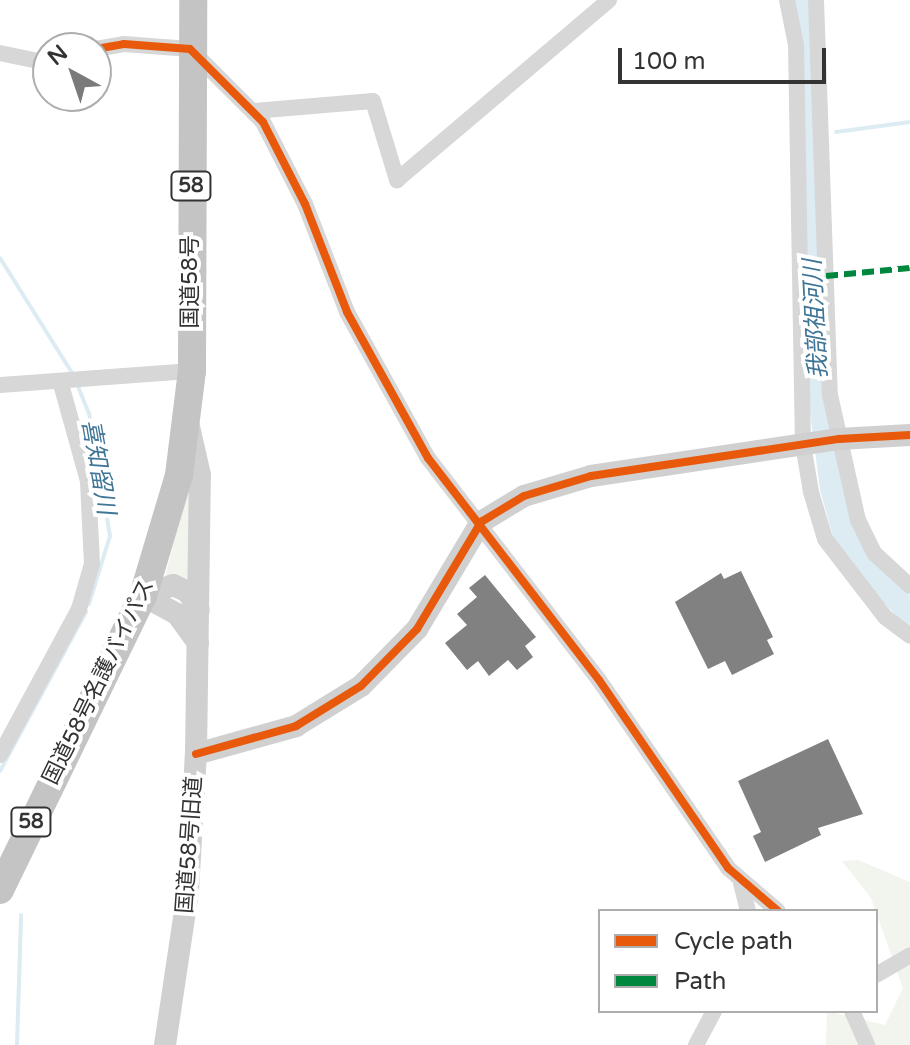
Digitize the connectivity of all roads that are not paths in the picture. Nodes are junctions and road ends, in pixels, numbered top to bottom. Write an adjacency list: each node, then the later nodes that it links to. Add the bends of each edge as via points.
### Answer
1 (193, 0): 6 (highway, 国道58号 / 58)
2 (609, 0): 9 (street, via 397,180 373,101)
3 (787, 0): 16 (street, via 796,45)
4 (816, 0): 15 (street, via 828,285 824,348)
5 (112, 46): 6 (street)
6 (190, 49): 9 (street); 10 (highway, 国道58号 / 58)
7 (0, 53): 8 (street)
8 (32, 60)
9 (253, 111): 17 (street, via 283,158 347,312 405,420)
10 (192, 371): 11 (street); 13 (highway, 国道58号名護バイパス / 58)
11 (64, 383): 12 (street); 24 (street, via 88,481 92,564 79,609)
12 (0, 385)
13 (187, 421): 19 (highway, 国道58号名護バイパス / 58, via 168,522); 20 (street, 国道58号旧道, via 200,475)
14 (910, 435): 15 (street)
15 (837, 439): 16 (street); 18 (street, via 858,520 874,553)
16 (807, 443): 17 (street, via 545,487); 21 (street, via 825,539 885,617)
17 (481, 522): 23 (street, via 417,629 361,686 296,726); 25 (street)
18 (910, 586)
19 (143, 596): 20 (street, via 173,585 188,592); 22 (street, via 177,614); 26 (highway, 国道58号名護バイパス / 58)
20 (199, 610): 22 (street, 国道58号旧道)
21 (910, 636)
22 (198, 643): 23 (street, 国道58号旧道)
23 (196, 754): 33 (street, 国道58号旧道, via 188,891)
24 (0, 755)
25 (741, 883): 27 (street); 28 (street)
26 (0, 890)
27 (748, 909)
28 (775, 909)
29 (910, 955): 30 (street)
30 (878, 974)
31 (713, 1013): 34 (street)
32 (853, 1013): 35 (street)
33 (165, 1045)
34 (696, 1045)
35 (867, 1045)

